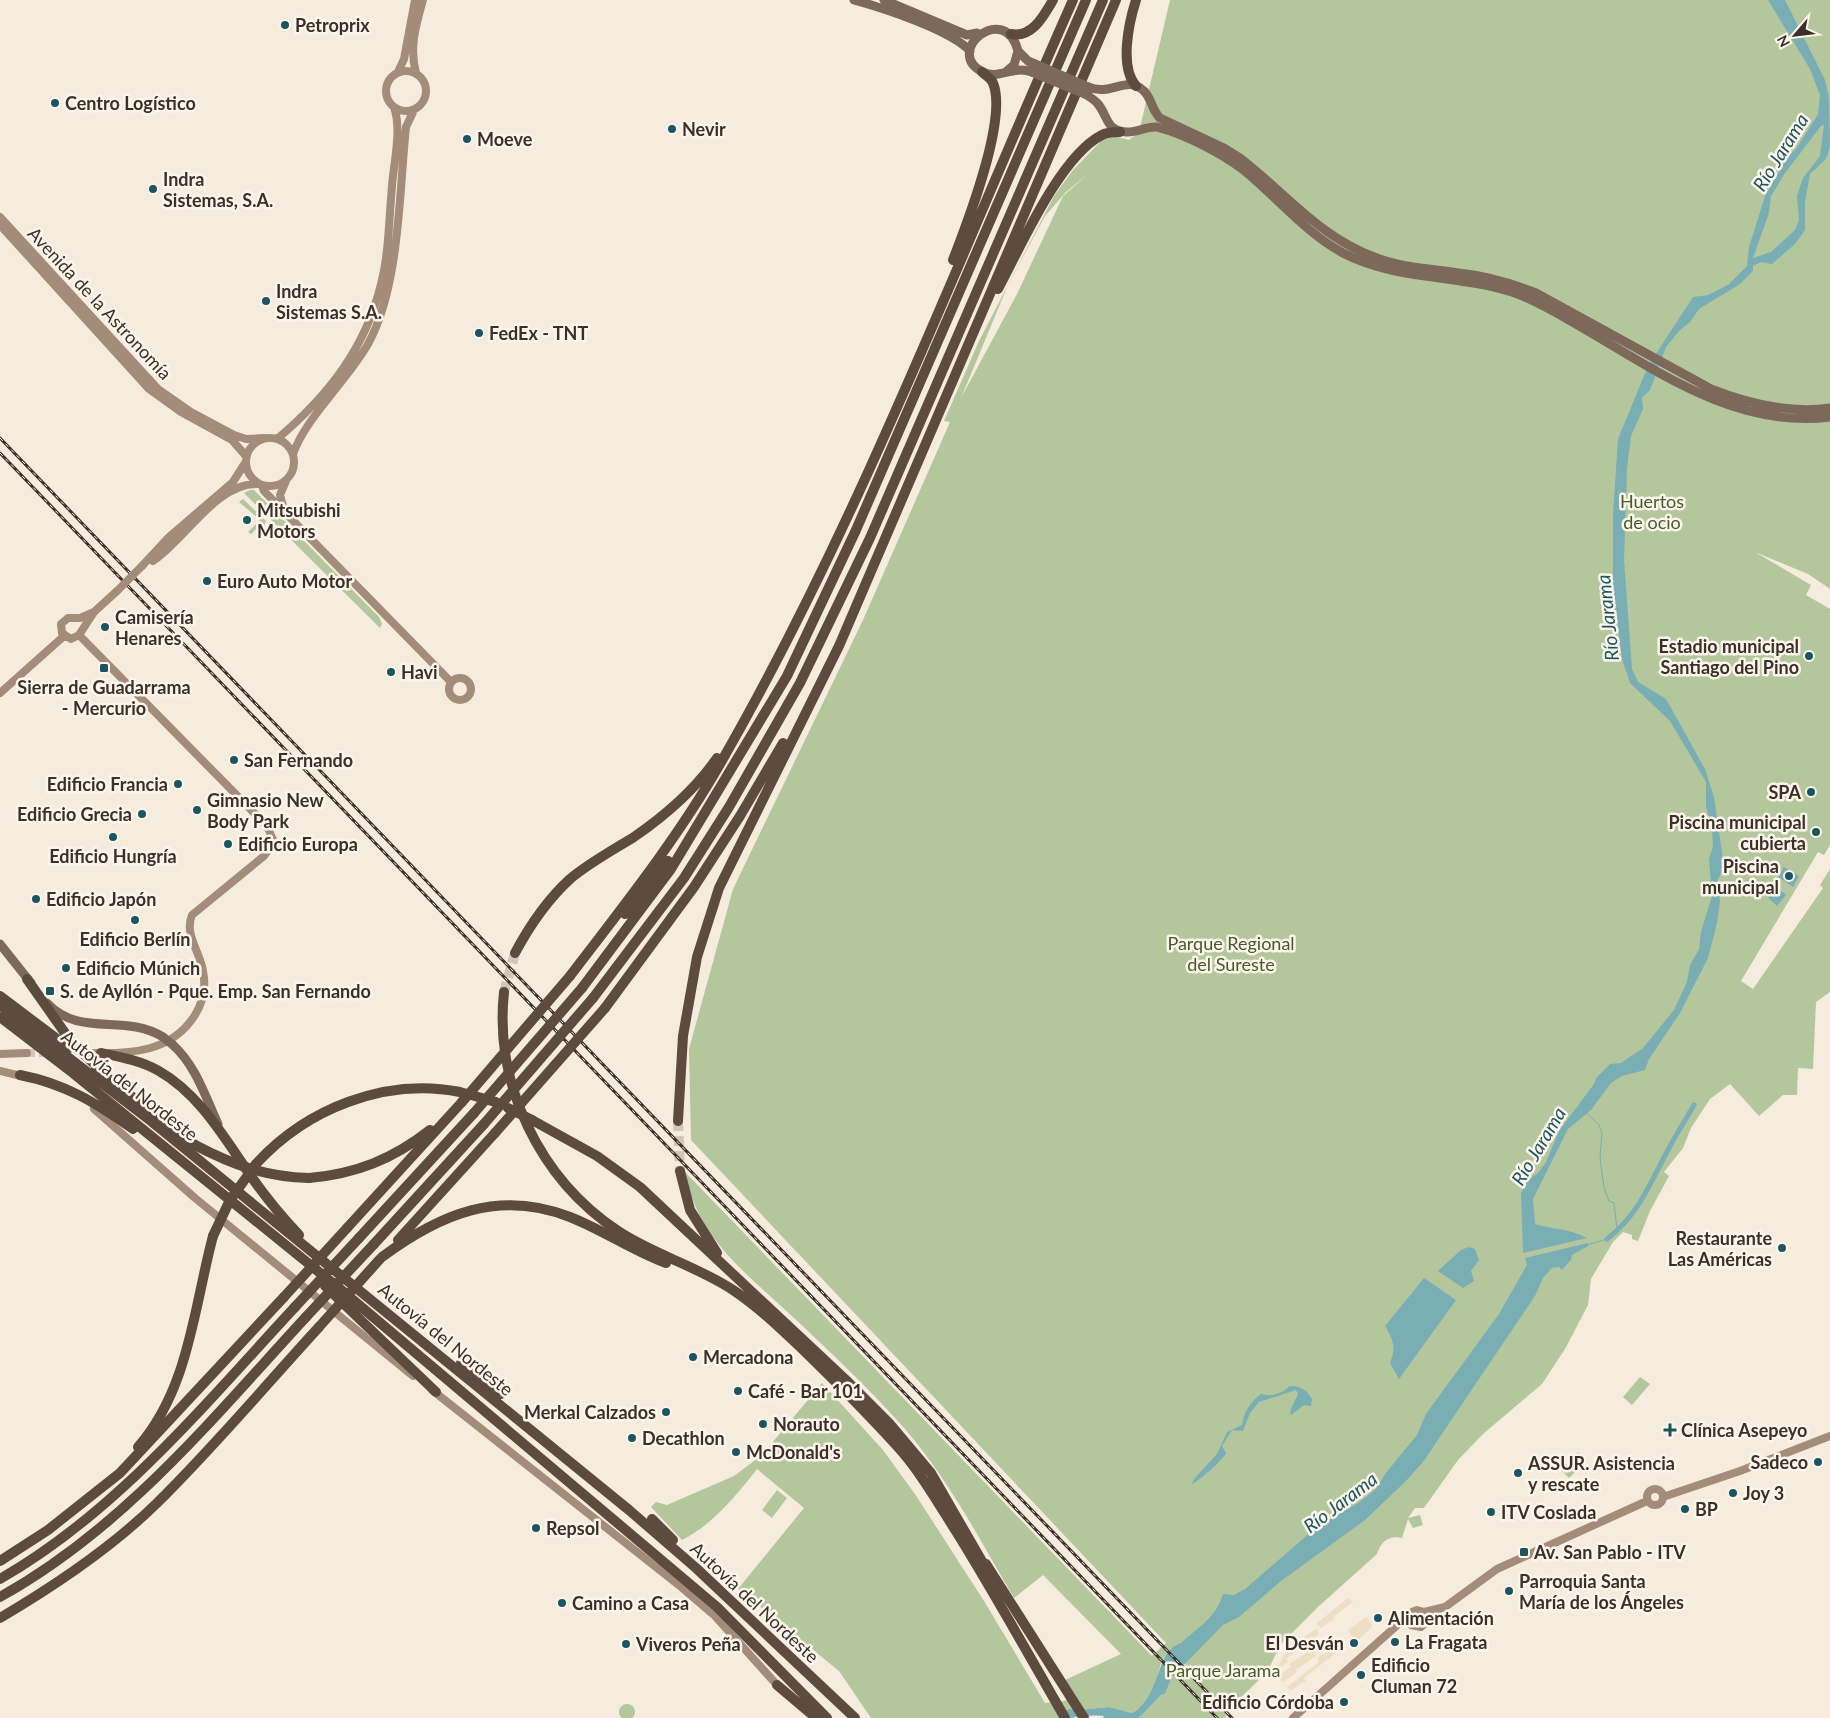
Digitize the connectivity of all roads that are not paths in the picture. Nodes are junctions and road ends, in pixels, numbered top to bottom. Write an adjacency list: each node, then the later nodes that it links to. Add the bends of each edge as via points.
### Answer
1 (415, 0): 17 (street, via 404,59)
2 (423, 0): 19 (street, via 413,40 412,60)
3 (854, 0): 13 (main road, via 880,7 951,37)
4 (884, 0): 11 (main road, via 968,35)
5 (1053, 0): 12 (highway, via 1031,31 1019,36)
6 (1073, 0): 31 (highway)
7 (1086, 0): 51 (highway, via 818,612 787,676)
8 (1103, 0): 88 (highway, bridge, via 870,538 800,683 730,807 684,878 593,998 484,1124 140,1494 95,1534 39,1575)
9 (1116, 0): 32 (highway)
10 (1136, 0): 20 (highway, via 1127,40 1128,67)
11 (977, 34): 12 (main road, via 994,27); 13 (main road)
12 (1011, 34): 14 (main road)
13 (970, 51): 18 (main road, via 974,65)
14 (1018, 51): 15 (main road); 16 (main road, via 1014,65)
15 (1034, 68): 16 (main road); 22 (main road, bridge)
16 (1007, 71): 18 (main road, via 992,75)
17 (398, 72): 19 (street); 24 (street, via 386,88)
18 (982, 72): 31 (highway, via 994,85 995,96 986,168)
19 (416, 73): 25 (street, via 424,81 427,91 422,104)
20 (1136, 86): 21 (main road, via 1121,85); 23 (main road, via 1147,95)
21 (1112, 89): 22 (main road); 26 (main road, via 1105,97)
22 (1087, 91): 26 (main road)
23 (1150, 104): 27 (main road, via 1148,120); 33 (main road, via 1165,121 1240,158 1314,223 1346,245 1396,263 1515,284 1727,396 1770,407 1796,410)
24 (394, 107): 25 (street); 36 (street, via 398,127 387,238 382,282 371,319 354,354 334,382 306,415)
25 (414, 110): 37 (street, via 406,127 389,282 378,321 356,364 300,436)
26 (1102, 110): 28 (main road, via 1106,121)
27 (1141, 128): 28 (main road, via 1130,133); 34 (main road, via 1163,128 1221,156 1252,176 1308,229 1358,260 1395,272 1512,292 1724,405 1746,412 1796,419)
28 (1120, 132): 32 (highway, via 1094,139 1058,179)
29 (0, 217): 35 (street, Avenida de la Astronomía, via 158,389 190,412 234,434 246,439)
30 (0, 225): 38 (street, Avenida de la Astronomía, via 154,393 232,440)
31 (906, 384): 50 (highway, via 818,579)
32 (950, 388): 49 (highway, via 884,545)
33 (1830, 408)
34 (1830, 417)
35 (264, 438): 36 (street); 38 (street, via 256,442)
36 (277, 439): 37 (street)
37 (293, 454): 39 (street, via 293,470)
38 (245, 460): 40 (street, via 251,479); 42 (street, via 233,482 169,537)
39 (286, 481): 40 (street, via 273,487); 41 (street, via 280,495)
40 (260, 485): 41 (street); 42 (street, via 239,487 222,498 156,559)
41 (285, 512): 47 (street)
42 (142, 566): 43 (street, bridge)
43 (94, 612): 44 (street); 45 (street)
44 (77, 618): 45 (street); 46 (street, via 64,620 61,628)
45 (81, 632): 46 (street, via 71,639); 61 (street, via 267,826 274,842 264,856 194,912 190,920 204,979 200,1004 178,1036 164,1044 140,1050)
46 (64, 636): 48 (street)
47 (451, 682)
48 (0, 693)
49 (812, 698): 67 (highway, via 719,888 700,949 683,1036); 72 (highway, bridge, via 694,887 605,1008)
50 (742, 724): 53 (highway, via 701,780 675,805 654,823 570,879 549,900 529,926); 54 (highway, via 703,793 659,859)
51 (687, 842): 54 (highway); 87 (highway, bridge, via 649,900 582,988 474,1113 295,1307 108,1502 57,1543)
52 (0, 944): 55 (main road)
53 (515, 953)
54 (570, 976): 66 (highway, bridge)
55 (27, 979): 65 (highway, via 72,1043); 68 (main road, bridge, via 52,1008 65,1017 83,1022 138,1026 173,1045 194,1073)
56 (504, 992): 74 (highway, via 501,1018 508,1072 527,1127 552,1167 582,1202 618,1232)
57 (0, 996): 65 (highway)
58 (0, 1006): 73 (highway, Autovía del Nordeste, via 94,1076)
59 (0, 1018): 70 (highway, Autovía del Nordeste, via 74,1073)
60 (27, 1053): 62 (street)
61 (97, 1053): 68 (highway, via 141,1062 159,1070 182,1086)
62 (0, 1054)
63 (0, 1071): 64 (street)
64 (20, 1075): 70 (highway, via 64,1086 88,1099); 77 (street, via 62,1091 100,1113 195,1198)
65 (128, 1094): 66 (highway, bridge, via 195,1145 228,1163 284,1178 356,1171 382,1161 420,1138)
66 (460, 1104): 82 (highway, bridge, via 143,1450)
67 (678, 1121)
68 (227, 1142): 73 (highway, via 273,1207)
69 (680, 1171): 75 (highway, via 690,1210 706,1240)
70 (200, 1176): 71 (highway, Autovía del Nordeste)
71 (275, 1239): 77 (highway); 97 (highway, Autovía del Nordeste, via 340,1289 717,1607)
72 (381, 1258): 74 (highway, via 437,1222 493,1206 513,1205 535,1207 571,1218 653,1258); 91 (highway, bridge, via 156,1504 105,1548 48,1590)
73 (325, 1263): 76 (highway, Autovía del Nordeste)
74 (708, 1276): 94 (highway, via 762,1312 899,1448 954,1528)
75 (754, 1293): 82 (highway, bridge, via 640,1187 597,1156 496,1102 458,1092 427,1089 357,1098 319,1114 281,1139 256,1164 230,1200 213,1236 190,1340 171,1392 140,1445); 84 (highway, via 899,1434 931,1473)
76 (399, 1321): 78 (highway, via 411,1326); 86 (highway, Autovía del Nordeste)
77 (436, 1392): 95 (street, via 715,1616)
78 (501, 1394)
79 (1830, 1436): 80 (street)
80 (1663, 1496): 81 (street, via 1657,1505); 81 (street, via 1660,1491 1651,1490)
81 (1647, 1501): 89 (street, via 1497,1569)
82 (75, 1510): 85 (highway)
83 (652, 1520): 86 (highway, via 687,1554)
84 (968, 1536): 94 (highway); 102 (highway)
85 (0, 1561)
86 (696, 1568): 98 (highway, Autovía del Nordeste)
87 (0, 1579)
88 (0, 1598)
89 (1440, 1609): 90 (street); 93 (street)
90 (1424, 1612): 92 (street, via 1415,1611); 93 (street)
91 (0, 1617)
92 (1410, 1620): 93 (street, via 1418,1628); 103 (street, via 1393,1628)
93 (1426, 1622)
94 (1041, 1676): 99 (highway); 100 (highway); 101 (highway)
95 (777, 1685): 96 (highway)
96 (816, 1718)
97 (827, 1718)
98 (855, 1718)
99 (1059, 1718)
100 (1065, 1718)
101 (1072, 1718)
102 (1084, 1718)
103 (1294, 1718)

